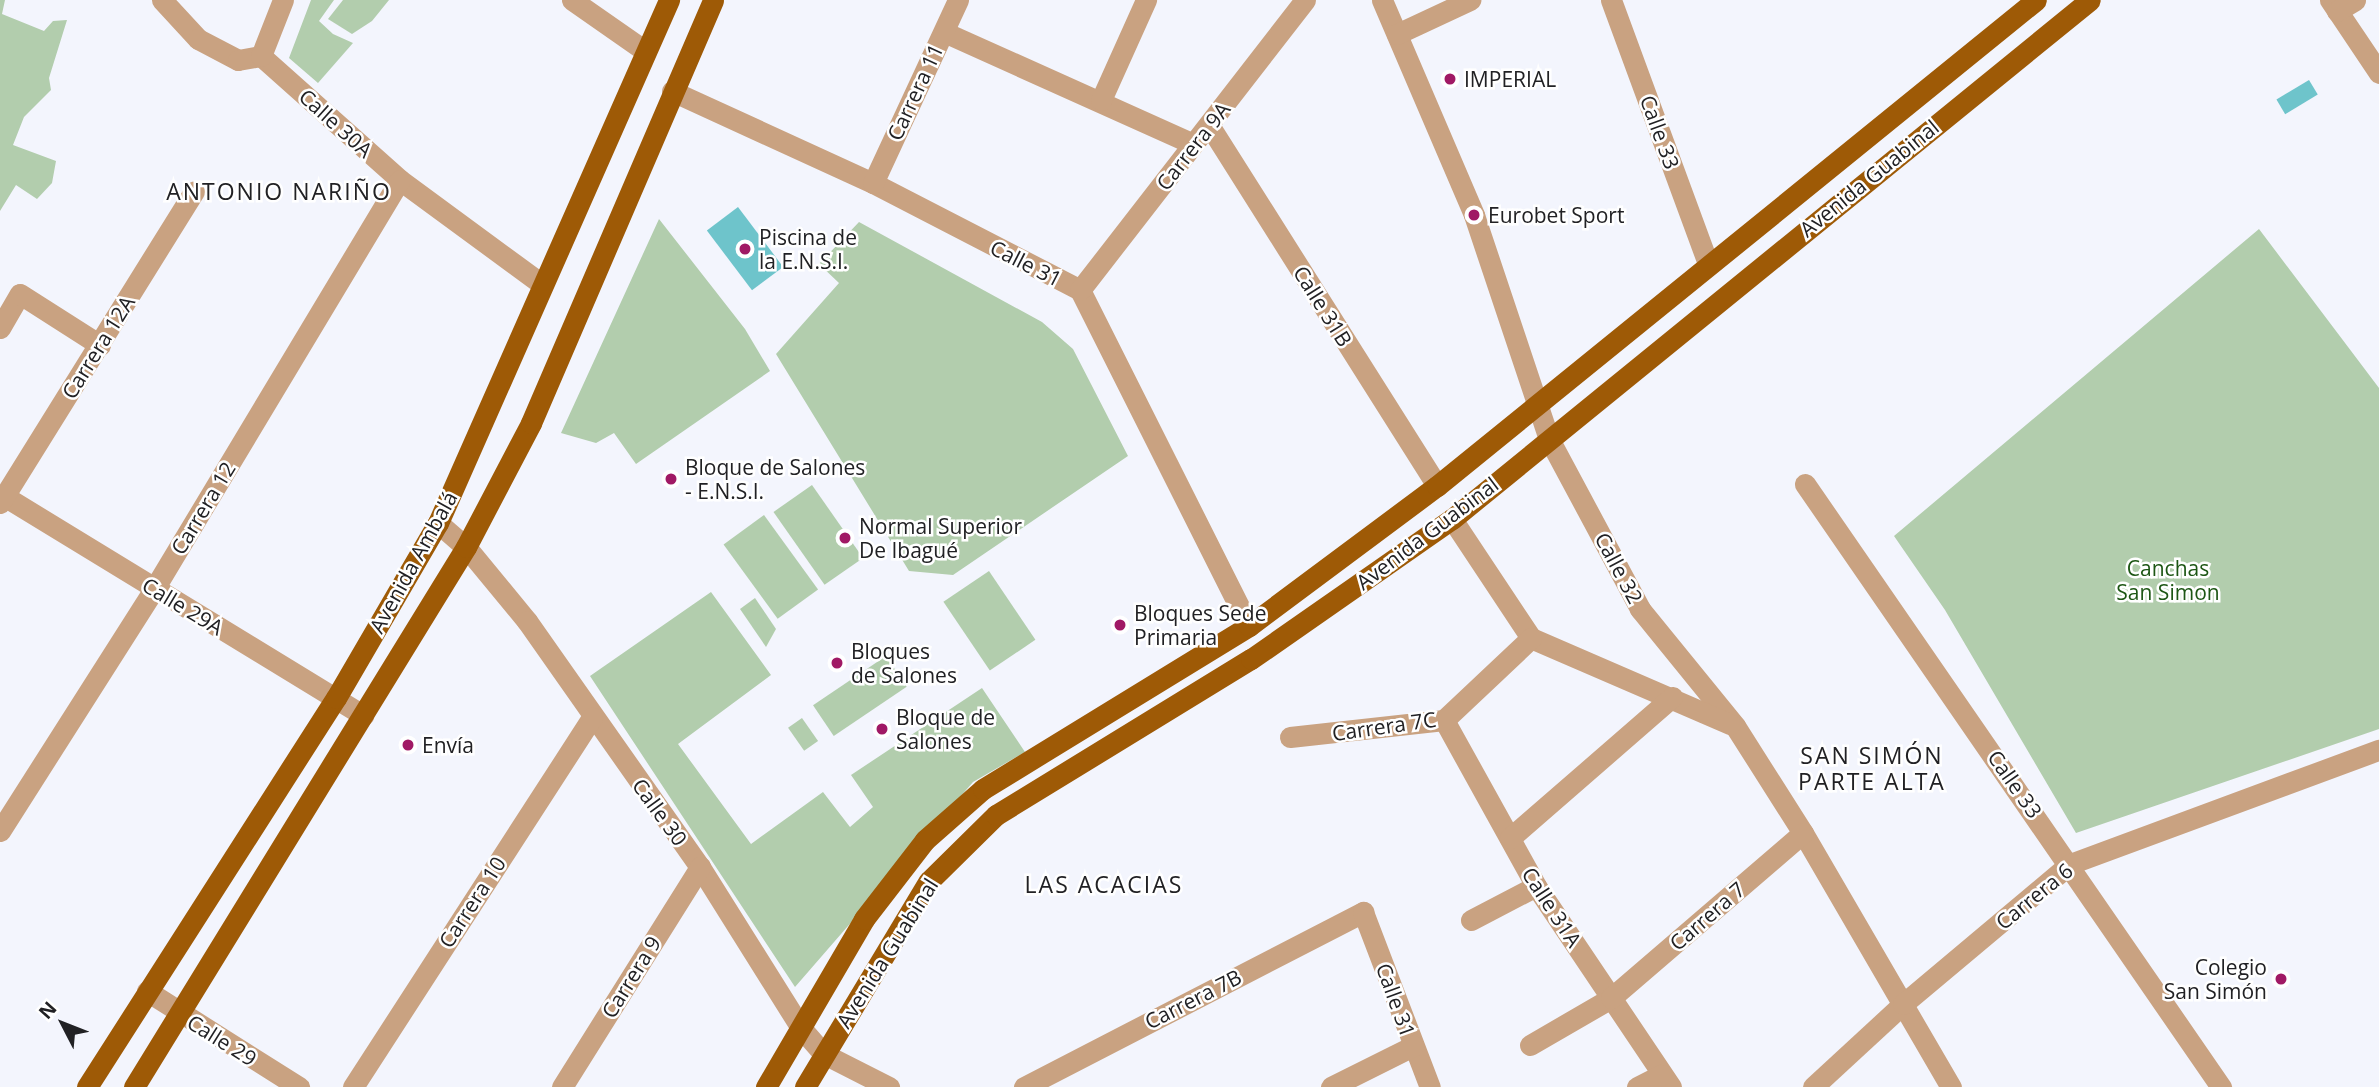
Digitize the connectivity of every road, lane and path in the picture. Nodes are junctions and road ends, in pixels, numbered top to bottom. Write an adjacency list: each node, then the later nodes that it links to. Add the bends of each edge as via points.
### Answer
1 (162, 0): 18 (street, via 198,39 238,60)
2 (283, 0): 18 (street)
3 (572, 0): 17 (street)
4 (669, 0): 17 (main road, Avenida Ambalá)
5 (713, 0): 20 (main road, Avenida Ambalá)
6 (958, 0): 15 (street, Carrera 11)
7 (1146, 0): 21 (street)
8 (1305, 0): 22 (street, Carrera 9A)
9 (1382, 0): 16 (street, Calle 32)
10 (1470, 0): 16 (street)
11 (1611, 0): 27 (street, Calle 33)
12 (2036, 0): 27 (main road, Avenida Guabinal)
13 (2090, 0): 33 (main road, Avenida Guabinal)
14 (2340, 4): 19 (street)
15 (944, 32): 21 (street); 25 (street, Carrera 11)
16 (1397, 34): 32 (street, Calle 32, via 1474,215)
17 (645, 51): 28 (main road, Avenida Ambalá)
18 (261, 56): 24 (street, Calle 30A)
19 (2379, 73)
20 (672, 91): 25 (street, Calle 31); 39 (main road, Avenida Ambalá, via 531,423)
21 (1101, 100): 23 (street)
22 (1209, 125): 23 (street, Carrera 9A); 35 (street, Calle 31B)
23 (1193, 144): 29 (street, Carrera 9A)
24 (400, 180): 28 (street, Calle 30A); 40 (street, Carrera 12)
25 (873, 183): 29 (street, Calle 31)
26 (194, 191): 31 (street, Carrera 12A)
27 (1708, 264): 32 (main road, Avenida Guabinal)
28 (543, 285): 38 (main road, Avenida Ambalá)
29 (1080, 290): 41 (street, Calle 31)
30 (0, 328): 31 (street, via 20,294)
31 (100, 345): 36 (street, Carrera 12A)
32 (1539, 405): 33 (street, Calle 32); 35 (main road, Avenida Guabinal)
33 (1549, 439): 37 (main road, Avenida Guabinal); 48 (street, Calle 32, via 1640,609)
34 (1805, 484): 54 (street, Calle 33)
35 (1437, 486): 41 (main road, Avenida Guabinal)
36 (2, 500): 40 (street, Calle 29A)
37 (1452, 519): 42 (street); 66 (main road, Avenida Guabinal, via 1251,659 996,815 929,881)
38 (438, 523): 39 (street, Calle 30); 44 (main road, Avenida Ambalá)
39 (466, 547): 45 (main road, Avenida Ambalá); 46 (street, Calle 30, via 527,621)
40 (154, 589): 44 (street, Calle 29A); 51 (street, Carrera 12)
41 (1249, 626): 63 (main road, Avenida Guabinal, via 983,789 925,840 864,919)
42 (1531, 638): 43 (street); 47 (street, Carrera 7C)
43 (1672, 697): 48 (street); 53 (street)
44 (336, 698): 45 (street, Calle 29A); 59 (main road, Avenida Ambalá)
45 (363, 715): 62 (main road, Avenida Ambalá)
46 (592, 718): 55 (street, Calle 30); 71 (street, Carrera 10)
47 (1444, 720): 49 (street, Carrera 7C); 53 (street, Calle 31A)
48 (1735, 726): 52 (street, Calle 32)
49 (1290, 737)
50 (2379, 750): 54 (street, Carrera 6)
51 (0, 831)
52 (1803, 833): 60 (street, Carrera 7); 61 (street, Calle 32)
53 (1510, 838): 56 (street, Calle 31A)
54 (2070, 863): 61 (street, Carrera 6); 82 (street, Calle 33)
55 (700, 867): 63 (street, Calle 30); 72 (street, Carrera 9)
56 (1536, 886): 58 (street); 60 (street, Calle 31A)
57 (1363, 912): 65 (street, Calle 31); 76 (street, Carrera 7B)
58 (1471, 920)
59 (147, 991): 62 (street, Calle 29); 68 (main road, Avenida Ambalá)
60 (1611, 998): 64 (street, Carrera 7); 67 (street, Calle 31A)
61 (1903, 1004): 80 (street, Carrera 6); 81 (street, Calle 32)
62 (180, 1013): 69 (main road, Avenida Ambalá); 70 (street, Calle 29)
63 (801, 1028): 66 (street, Calle 30); 73 (main road, Avenida Guabinal)
64 (1530, 1045)
65 (1413, 1046): 77 (street); 78 (street, Calle 31)
66 (824, 1054): 74 (main road, Avenida Guabinal); 75 (street, Calle 30)
67 (1666, 1081): 79 (street)
68 (87, 1087)
69 (134, 1087)
70 (299, 1087)
71 (353, 1087)
72 (562, 1087)
73 (766, 1087)
74 (805, 1087)
75 (889, 1087)
76 (1024, 1087)
77 (1331, 1087)
78 (1430, 1087)
79 (1637, 1087)
80 (1813, 1087)
81 (1951, 1087)
82 (2221, 1087)

